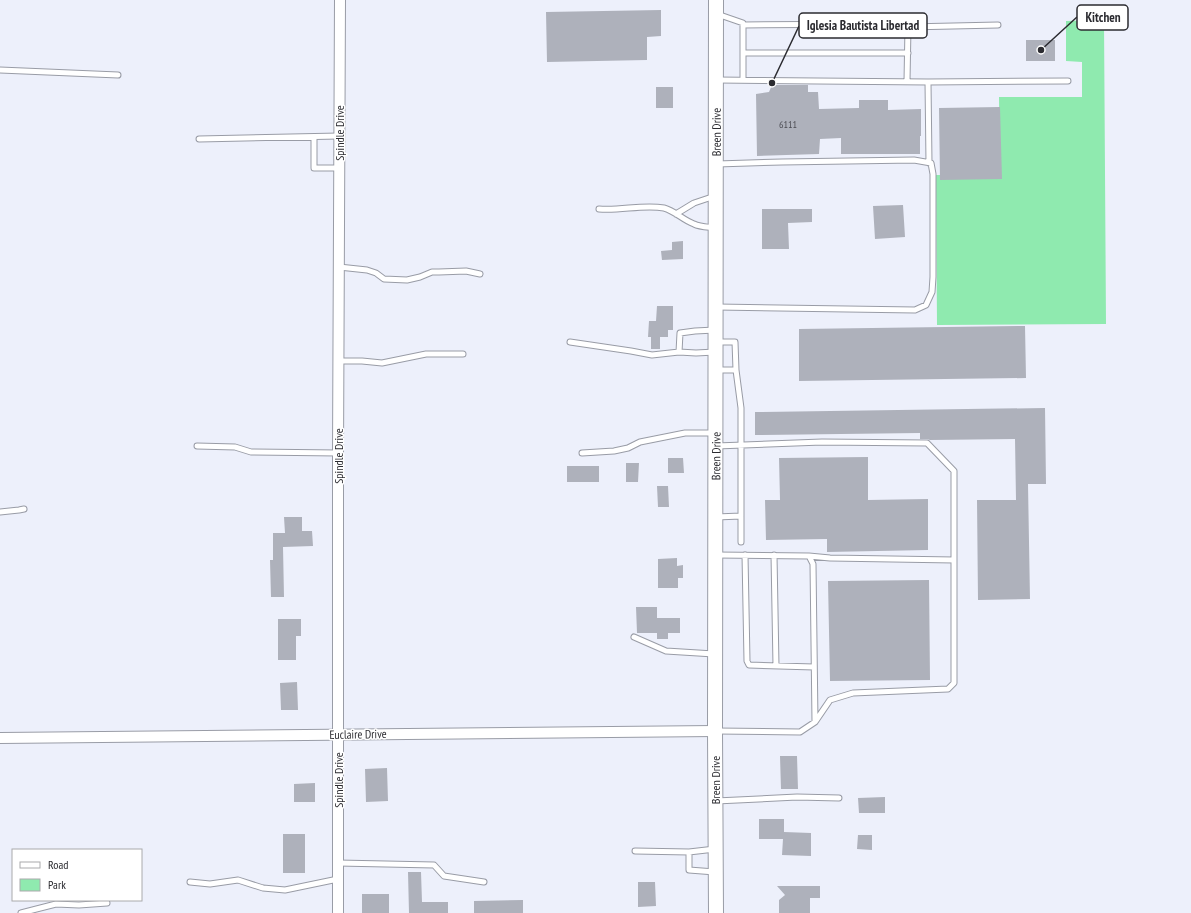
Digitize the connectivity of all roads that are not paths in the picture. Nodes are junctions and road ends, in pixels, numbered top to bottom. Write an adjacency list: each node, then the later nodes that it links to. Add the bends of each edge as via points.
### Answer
1 (340, 0): 15 (street, Spindle Drive)
2 (716, 7): 3 (lane); 10 (street, Breen Drive)
3 (743, 24): 5 (lane, via 891,24); 6 (lane)
4 (998, 25): 5 (lane)
5 (908, 27): 7 (lane)
6 (743, 53): 7 (lane); 11 (lane)
7 (908, 53): 12 (lane)
8 (0, 70): 9 (lane)
9 (118, 75)
10 (716, 80): 11 (lane); 19 (street, Breen Drive)
11 (743, 80): 12 (lane)
12 (907, 81): 14 (lane)
13 (1068, 81): 14 (lane)
14 (928, 82): 18 (lane)
15 (339, 136): 16 (lane); 20 (street, Spindle Drive)
16 (314, 137): 17 (lane); 20 (lane, via 314,168)
17 (200, 138)
18 (929, 163): 19 (lane, via 906,160); 27 (lane, via 933,174 933,277 932,292 926,305 915,310)
19 (716, 164): 21 (street, Breen Drive)
20 (339, 168): 25 (street, Spindle Drive)
21 (716, 196): 23 (lane, via 694,203); 24 (street, Breen Drive)
22 (599, 209): 23 (lane, via 654,207 668,209)
23 (676, 214): 24 (lane, via 695,225)
24 (716, 228): 27 (street, Breen Drive)
25 (339, 267): 26 (lane, via 367,270 384,279 407,280 432,272 466,271); 32 (street, Spindle Drive)
26 (480, 274)
27 (716, 306): 28 (street, Breen Drive)
28 (716, 341): 30 (lane, via 696,353); 30 (lane, via 695,330 680,333); 33 (street, Breen Drive); 34 (lane, via 735,342)
29 (570, 342): 30 (lane, via 652,355)
30 (679, 352)
31 (463, 354): 32 (lane, via 426,354 382,363)
32 (338, 360): 38 (street, Spindle Drive)
33 (716, 370): 34 (lane); 35 (street, Breen Drive)
34 (736, 370): 36 (lane, via 741,408)
35 (716, 439): 36 (lane); 39 (lane, via 685,433 640,442 614,451); 43 (street, Breen Drive)
36 (741, 445): 42 (lane); 49 (lane, via 822,442 927,443 954,471)
37 (197, 446): 38 (lane, via 235,447 252,452)
38 (338, 453): 56 (street, Spindle Drive)
39 (582, 453)
40 (24, 509): 41 (lane)
41 (0, 512)
42 (741, 516): 43 (lane); 44 (lane)
43 (715, 517): 46 (street, Breen Drive)
44 (741, 542)
45 (745, 555): 46 (lane); 47 (lane); 52 (lane, via 747,661 749,665)
46 (715, 556): 51 (street, Breen Drive)
47 (774, 556): 48 (lane); 52 (lane)
48 (809, 556): 49 (lane); 53 (lane, via 813,564)
49 (954, 560): 54 (lane, via 954,683 948,689 853,694 830,700)
50 (634, 637): 51 (lane, via 666,651)
51 (715, 654): 55 (street, Breen Drive)
52 (776, 666): 53 (lane)
53 (814, 667): 54 (lane)
54 (814, 722): 55 (lane, via 800,732)
55 (715, 731): 56 (street, Euclaire Drive); 59 (street, Breen Drive)
56 (338, 734): 57 (street, Euclaire Drive); 63 (street, Spindle Drive)
57 (0, 738)
58 (839, 798): 59 (lane, via 797,797)
59 (715, 801): 60 (street, Breen Drive)
60 (716, 849): 62 (lane); 64 (street, Breen Drive)
61 (635, 851): 62 (lane)
62 (690, 852): 64 (lane, via 690,870)
63 (338, 863): 65 (street, Spindle Drive); 67 (lane, via 434,865 444,876)
64 (716, 872): 71 (street, Breen Drive)
65 (338, 879): 66 (lane, via 285,890 263,888 238,880 210,884); 70 (street, Spindle Drive)
66 (190, 882)
67 (484, 882)
68 (107, 904): 69 (lane, via 56,904)
69 (21, 913)
70 (338, 913)
71 (716, 913)

